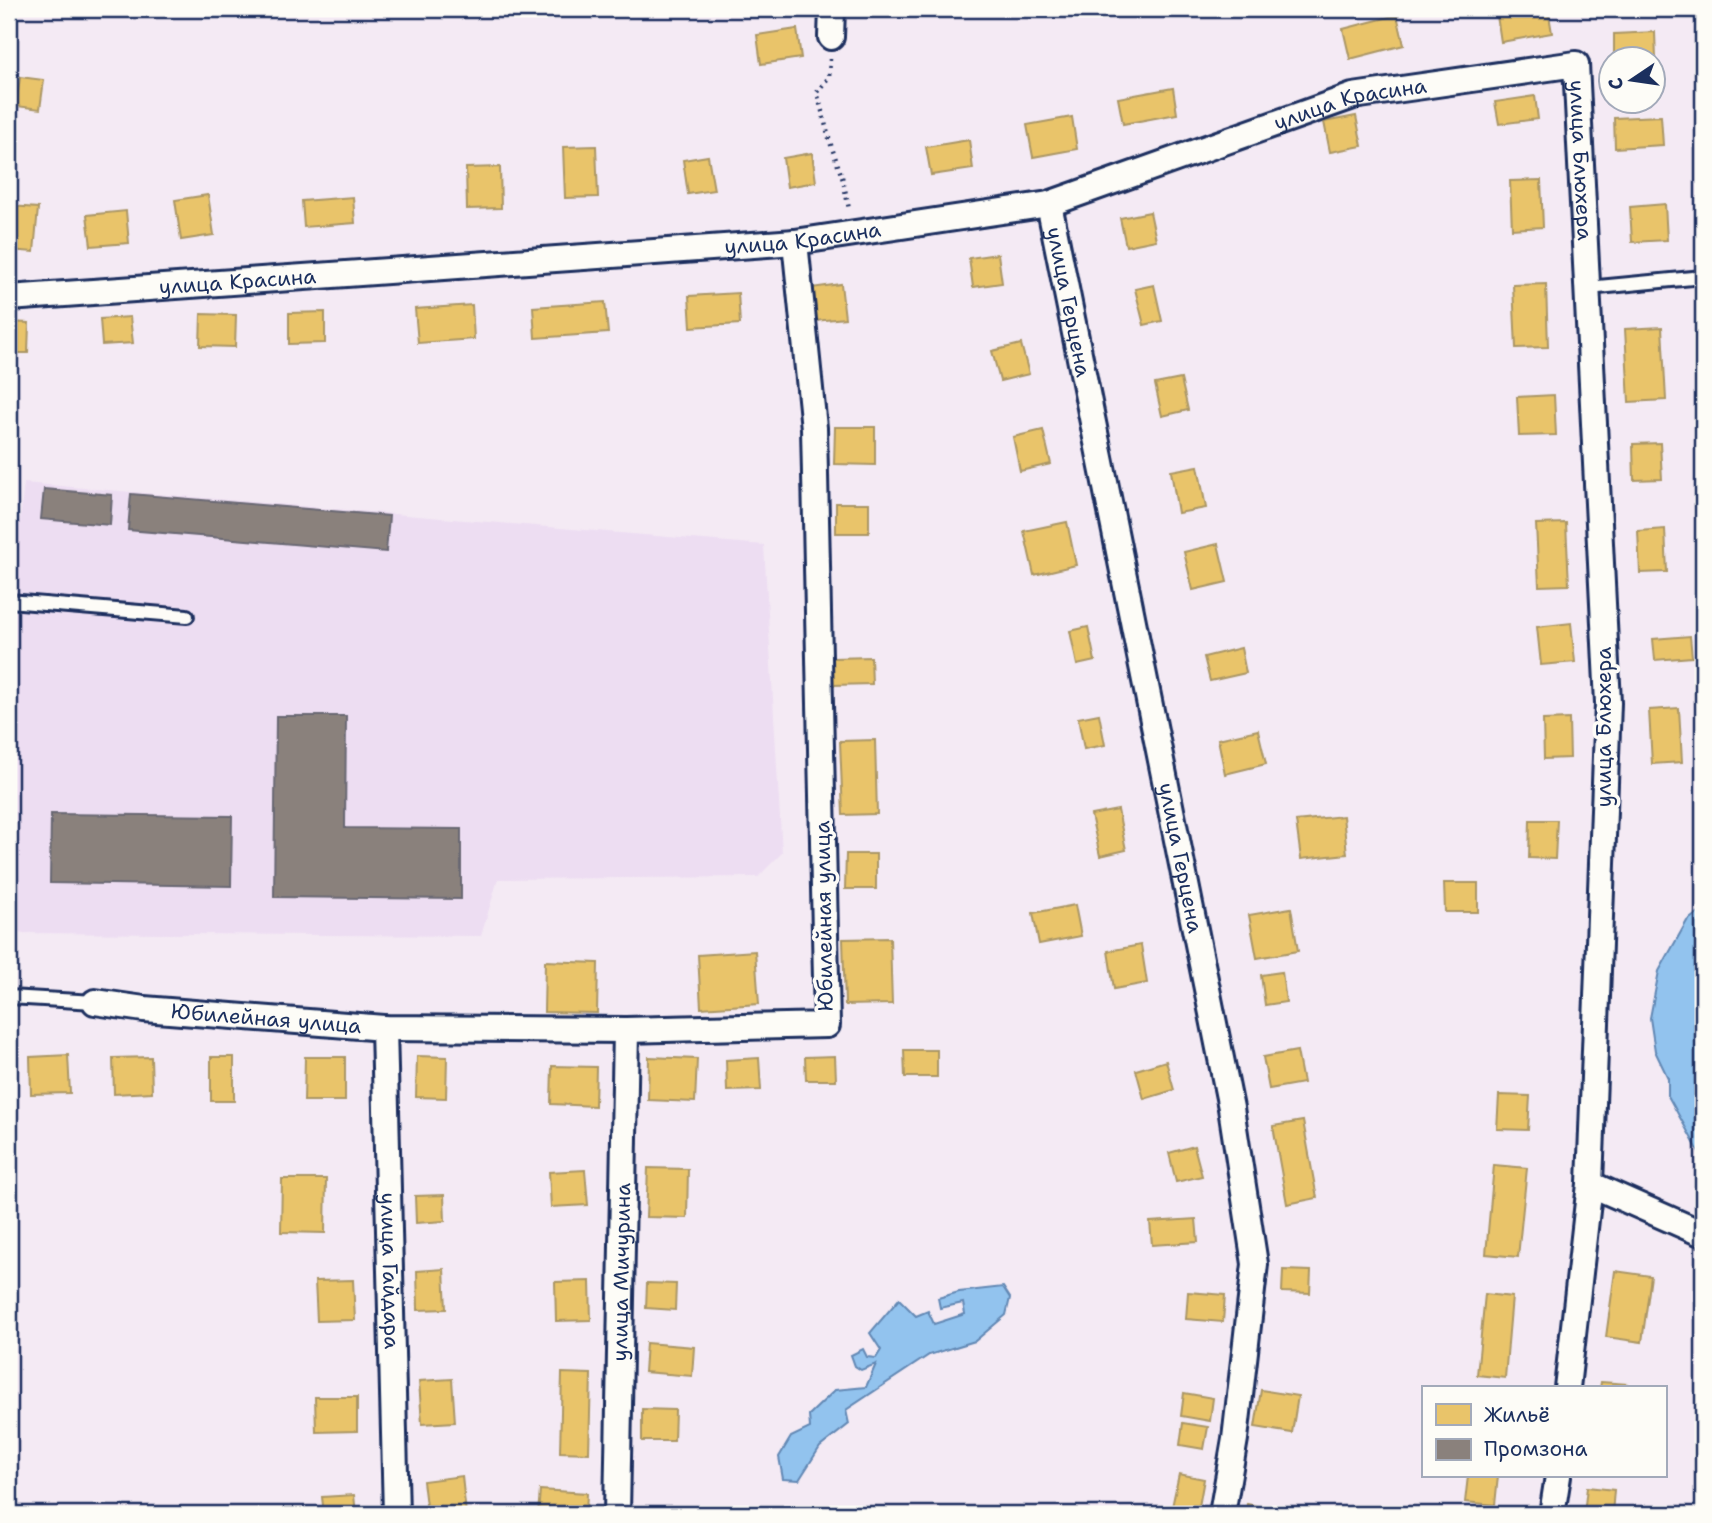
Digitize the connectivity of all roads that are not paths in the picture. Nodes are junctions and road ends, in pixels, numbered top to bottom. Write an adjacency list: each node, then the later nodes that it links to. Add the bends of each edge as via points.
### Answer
1 (832, 9): 2 (street)
2 (831, 37)
3 (1576, 64): 4 (street, улица Красина, via 1353,96); 7 (street, улица Блюхера)
4 (1049, 204): 5 (street, улица Красина); 21 (street, улица Герцена, via 1231,1108 1255,1264)
5 (795, 242): 8 (street, улица Красина); 14 (street, Юбилейная улица, via 814,428 827,1025)
6 (1703, 277): 7 (lane)
7 (1588, 288): 15 (street, улица Блюхера, via 1608,704)
8 (9, 298)
9 (9, 601): 10 (lane)
10 (187, 616)
11 (9, 997): 12 (lane)
12 (95, 1002): 13 (street, Юбилейная улица)
13 (384, 1028): 14 (street, Юбилейная улица); 19 (street, улица Гайдара)
14 (625, 1030): 20 (street, улица Мичурина)
15 (1590, 1184): 16 (street); 17 (street, улица Блюхера)
16 (1703, 1234)
17 (1567, 1386)
18 (1558, 1478): 22 (street)
19 (397, 1514)
20 (617, 1514)
21 (1222, 1514)
22 (1552, 1514)

